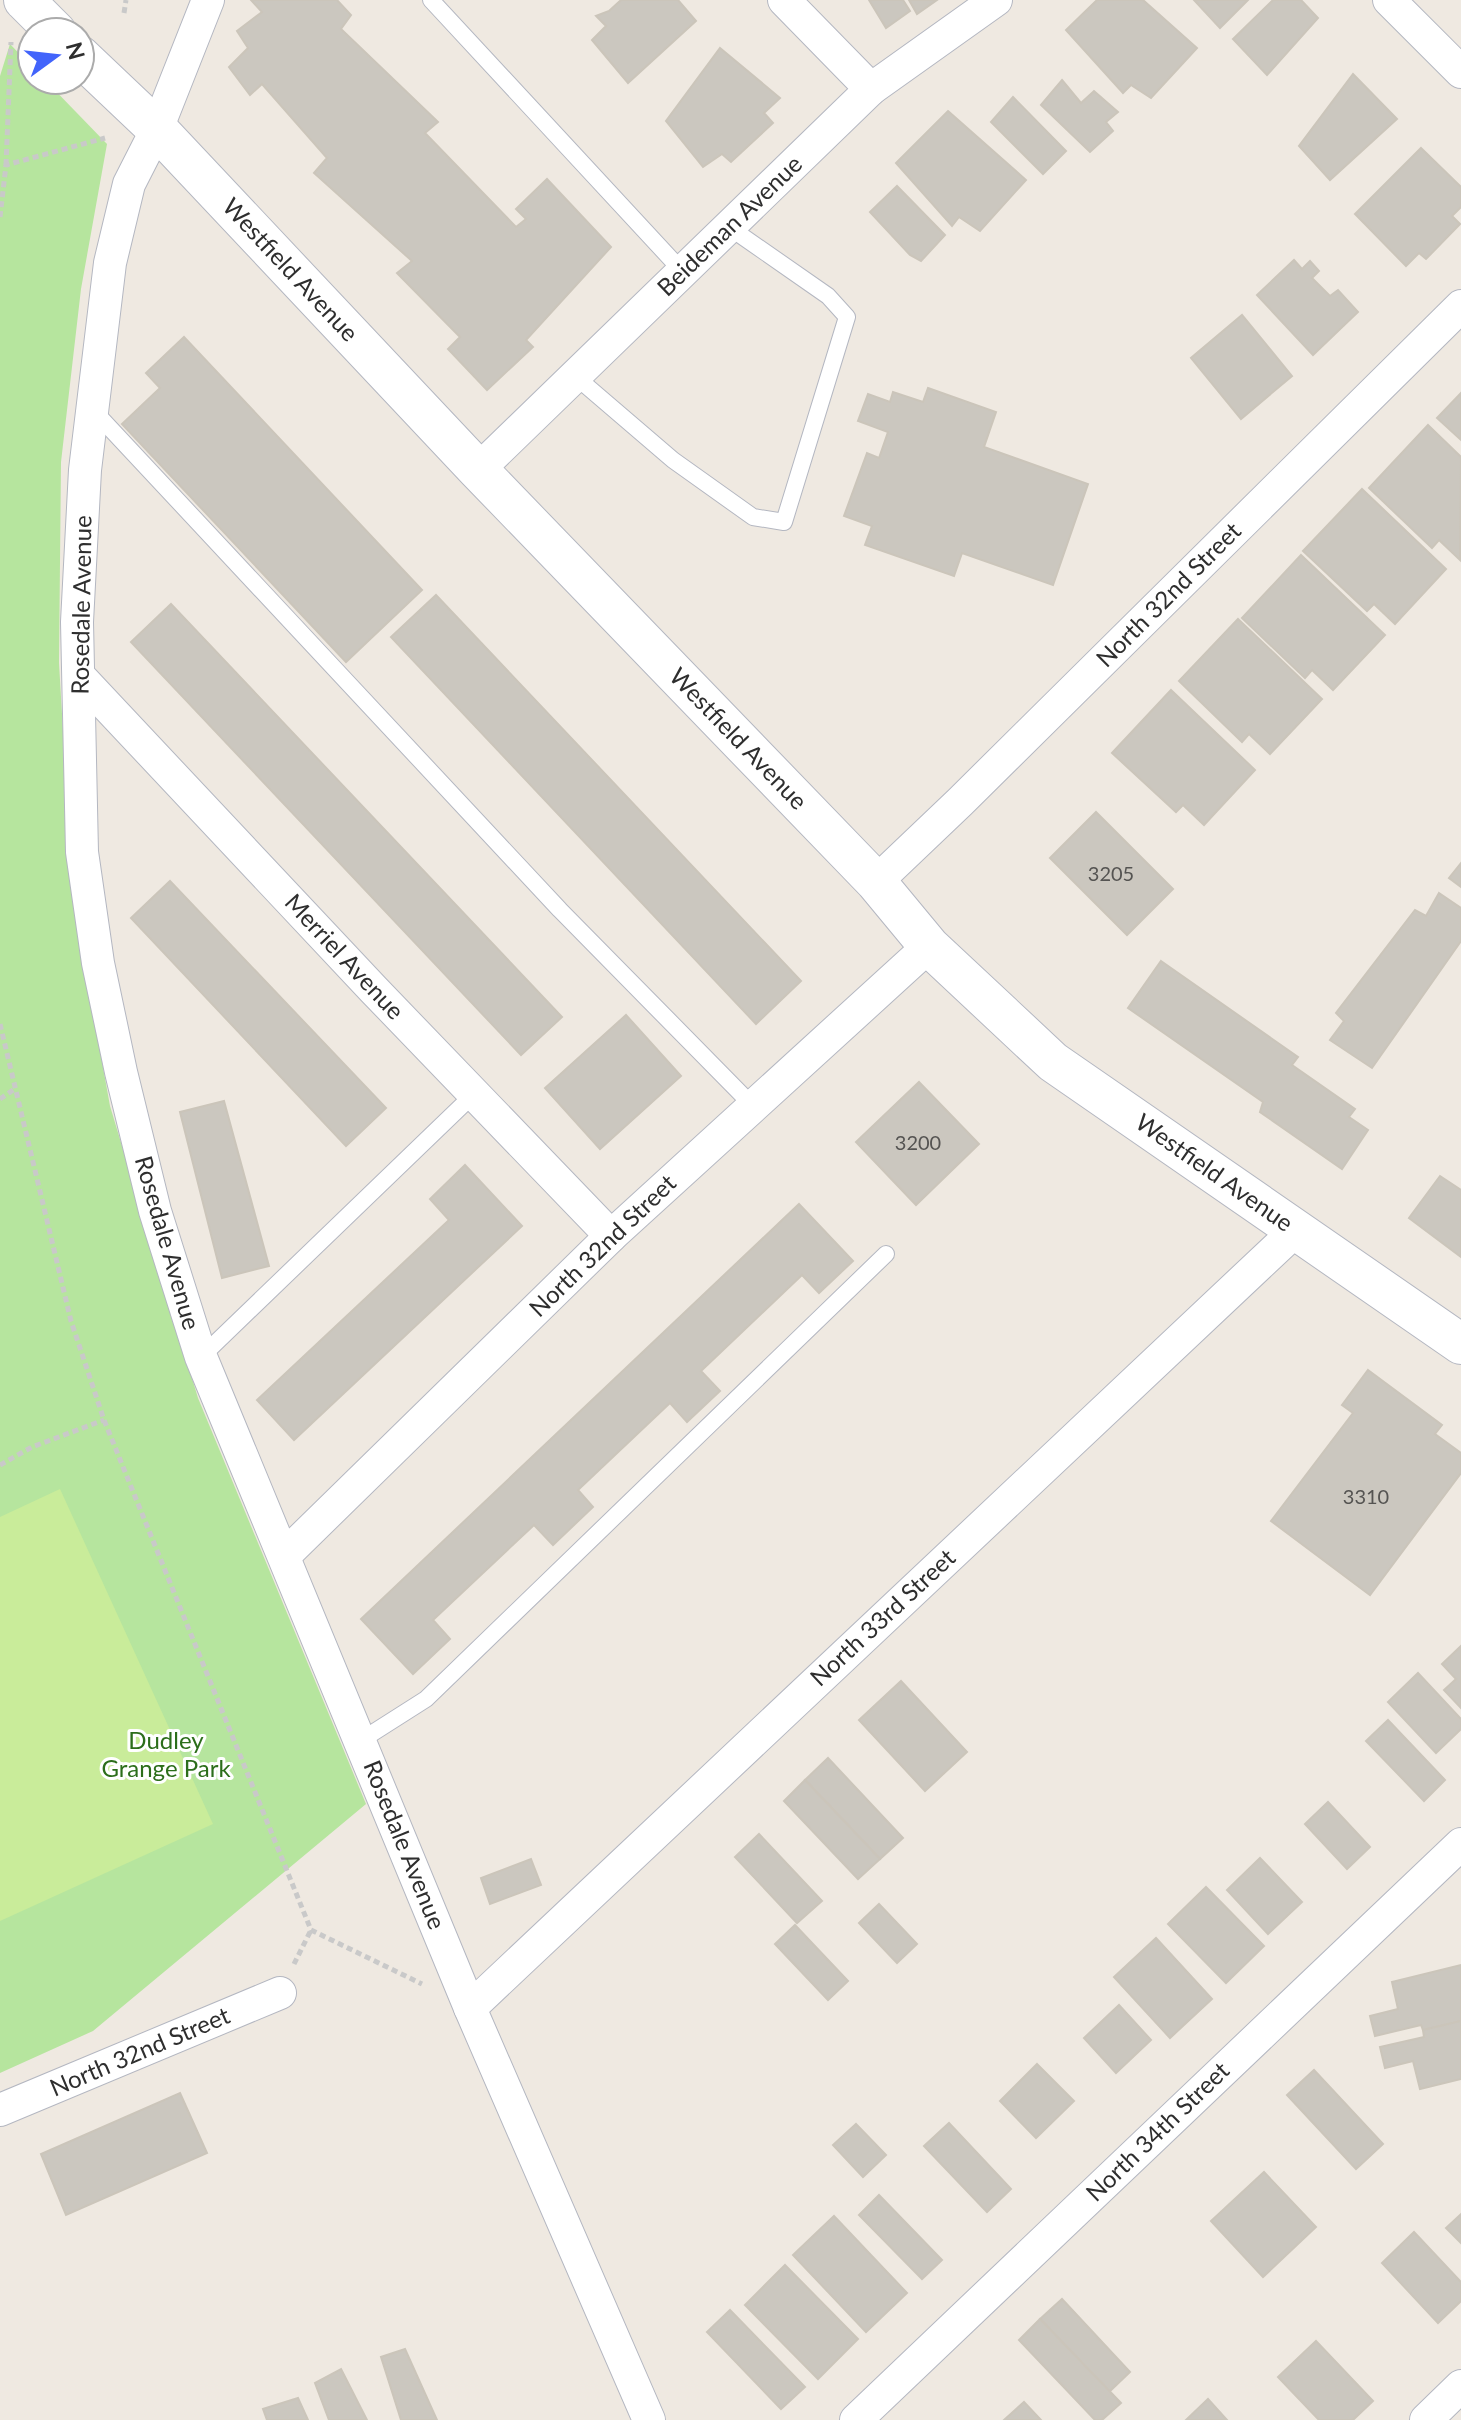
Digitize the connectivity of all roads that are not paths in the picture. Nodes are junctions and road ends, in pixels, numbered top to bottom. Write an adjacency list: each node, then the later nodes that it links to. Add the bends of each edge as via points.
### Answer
1 (24, 0): 7 (street)
2 (208, 0): 11 (street, Rosedale Avenue)
3 (431, 0): 13 (lane)
4 (784, 0): 10 (street)
5 (996, 0): 10 (street, Beideman Avenue)
6 (1389, 0): 9 (street)
7 (40, 16)
8 (96, 71): 11 (street, Westfield Avenue)
9 (1461, 72)
10 (871, 89): 12 (street, Beideman Avenue)
11 (157, 129): 16 (street, Rosedale Avenue, via 129,184 110,263); 17 (street, Westfield Avenue)
12 (729, 227): 13 (street, Beideman Avenue); 15 (lane, via 828,296 847,317 784,522 753,517 673,460)
13 (683, 272): 15 (street, Beideman Avenue)
14 (1461, 306): 19 (street, North 32nd Street)
15 (575, 376): 17 (street, Beideman Avenue)
16 (93, 410): 18 (street, Rosedale Avenue, via 85,470); 22 (lane, via 560,910)
17 (478, 470): 19 (street, Westfield Avenue)
18 (79, 676): 21 (street, Merriel Avenue); 27 (street, Rosedale Avenue, via 82,852 98,963 155,1211)
19 (876, 882): 20 (street, Westfield Avenue)
20 (929, 946): 22 (street, North 32nd Street); 23 (street, Westfield Avenue, via 1053,1062)
21 (474, 1094): 24 (street, Merriel Avenue); 27 (lane)
22 (753, 1106): 24 (street, North 32nd Street)
23 (1296, 1230): 26 (street, Westfield Avenue); 32 (street, North 33rd Street)
24 (611, 1236): 28 (street, North 32nd Street)
25 (886, 1254): 29 (lane, via 426,1699)
26 (1461, 1344)
27 (201, 1357): 28 (street, Rosedale Avenue)
28 (285, 1555): 29 (street, Rosedale Avenue)
29 (360, 1741): 32 (street, Rosedale Avenue)
30 (1461, 1844): 36 (street, North 34th Street)
31 (280, 1993): 33 (street, North 32nd Street)
32 (470, 2008): 35 (street, Rosedale Avenue)
33 (0, 2110)
34 (1461, 2386): 37 (street)
35 (649, 2420)
36 (856, 2420)
37 (1426, 2420)

